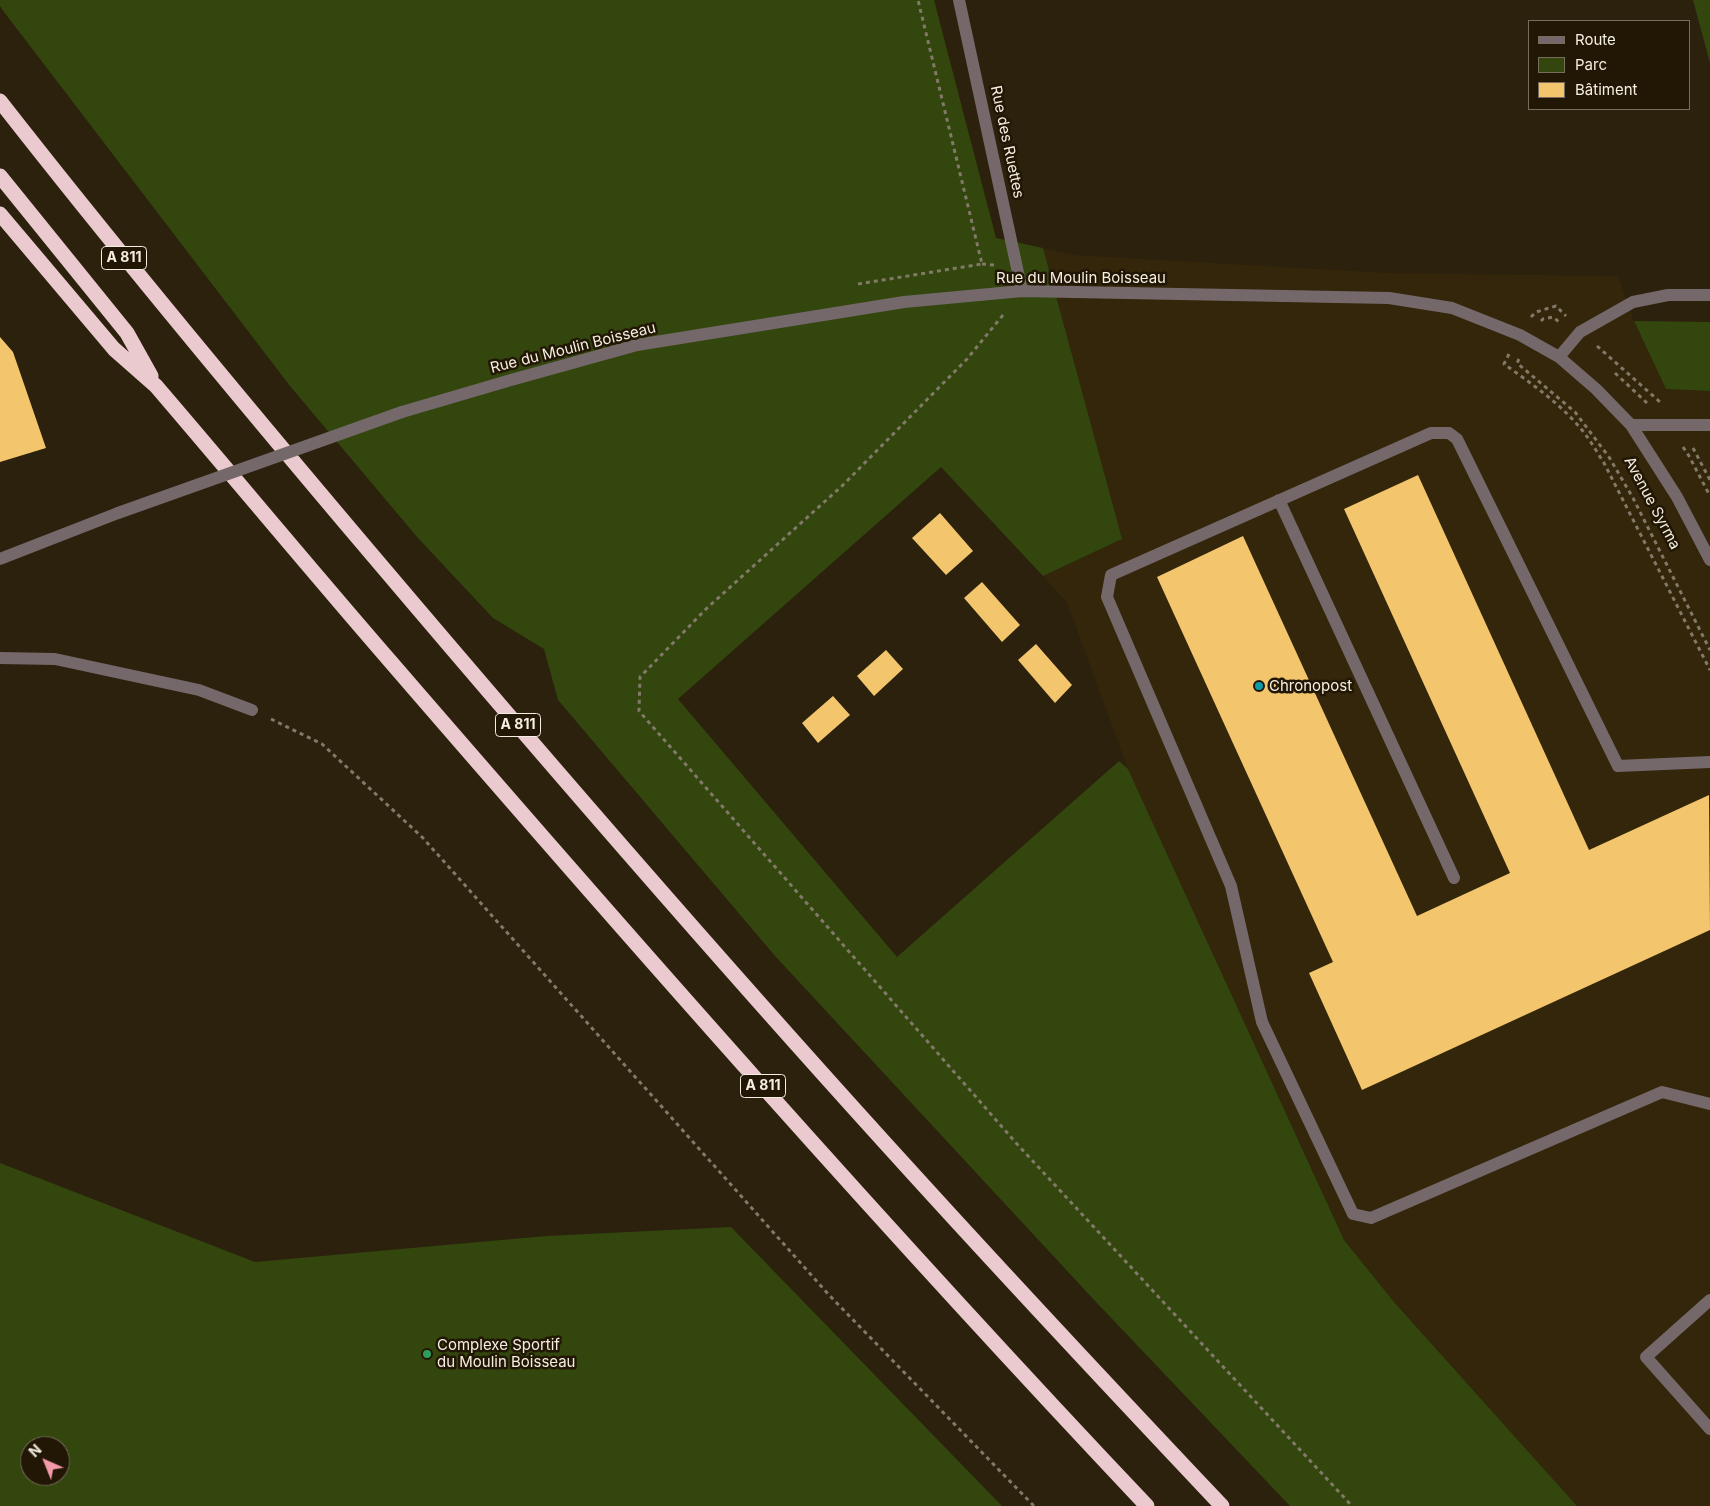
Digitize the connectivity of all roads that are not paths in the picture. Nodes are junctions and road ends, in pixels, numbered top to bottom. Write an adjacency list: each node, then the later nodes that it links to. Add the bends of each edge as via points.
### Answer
1 (959, 0): 5 (street, Rue des Ruettes)
2 (0, 101): 22 (highway, A 811, via 123,257 243,401 649,877 916,1176)
3 (0, 176): 8 (highway, via 127,333)
4 (0, 214): 8 (highway, A 811, via 114,349)
5 (1022, 291): 7 (street, Rue du Moulin Boisseau, via 1389,298 1452,308 1520,335); 12 (street, Rue du Moulin Boisseau, bridge, via 904,302 637,345 402,412)
6 (1710, 295): 7 (street, via 1668,295 1633,302 1580,332)
7 (1559, 357): 10 (street, Avenue Syrma)
8 (156, 386): 21 (highway, A 811, via 615,920 886,1225)
9 (1710, 424): 10 (street)
10 (1631, 425): 13 (street, Avenue Syrma, via 1677,497)
11 (1279, 500): 16 (street, via 1431,433 1449,433 1457,439 1618,766); 17 (street); 18 (street, via 1111,575 1107,597 1231,886 1262,1022 1353,1214 1371,1218 1662,1092)
12 (0, 558)
13 (1710, 560)
14 (0, 658): 15 (street, via 55,659 199,690)
15 (252, 710)
16 (1710, 762)
17 (1454, 878)
18 (1710, 1104)
19 (1710, 1300): 20 (street, via 1646,1357)
20 (1710, 1429)
21 (1147, 1506)
22 (1222, 1506)

